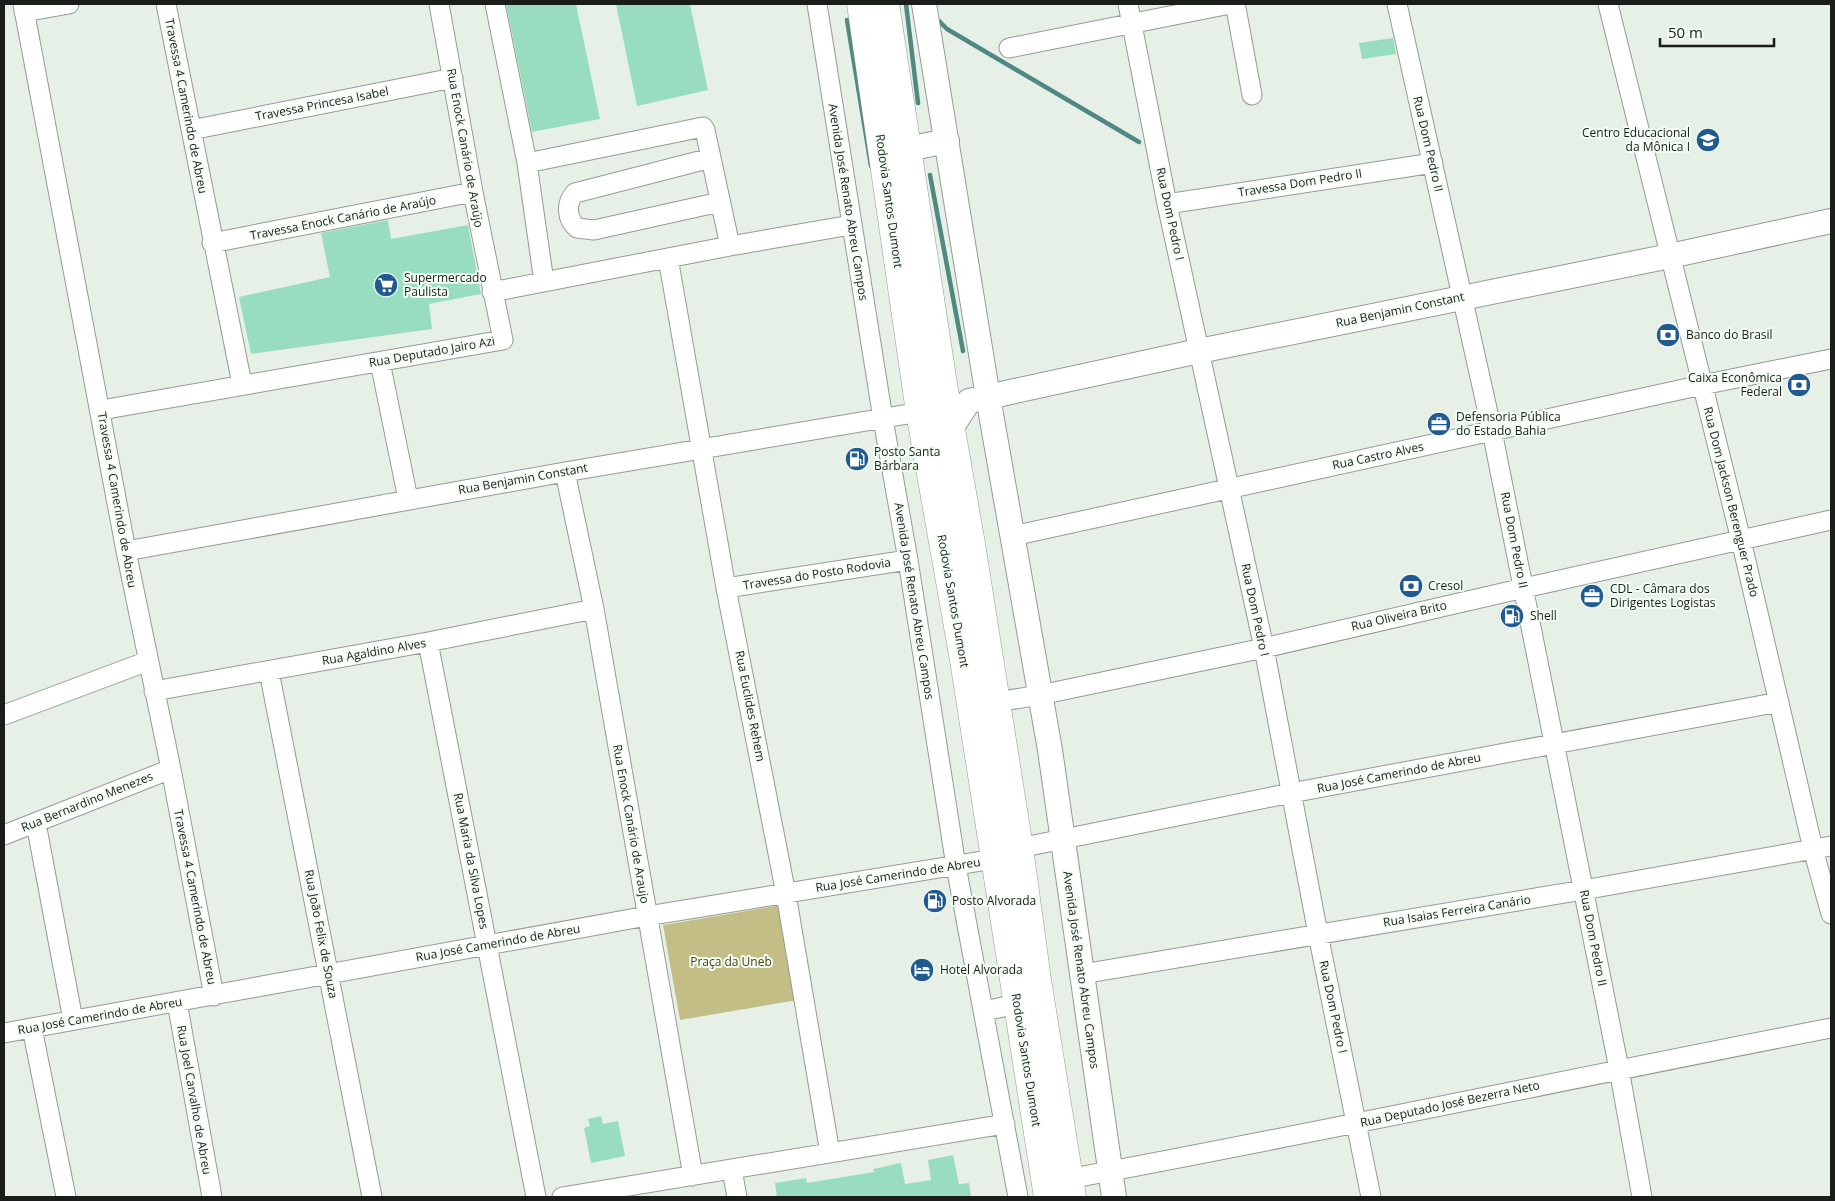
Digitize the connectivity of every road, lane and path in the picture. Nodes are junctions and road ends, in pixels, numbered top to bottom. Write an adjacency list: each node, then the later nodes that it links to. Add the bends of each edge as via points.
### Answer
1 (69, 4): 13 (street)
2 (166, 4): 18 (street, Travessa 4 Camerindo de Abreu)
3 (439, 4): 16 (street, Rua Enock Canário de Araújo)
4 (495, 4): 22 (street)
5 (817, 4): 28 (street, Avenida José Renato Abreu Campos)
6 (861, 4): 44 (highway, Rodovia Santos Dumont)
7 (885, 4): 20 (highway, Rodovia Santos Dumont)
8 (924, 4): 19 (main road, Avenida José Renato Abreu Campos)
9 (1128, 4): 14 (street, Rua Dom Pedro I)
10 (1231, 4): 14 (street); 17 (street, via 1236,8)
11 (1397, 4): 23 (street, Rua Dom Pedro II)
12 (1608, 4): 31 (street, Rua Dom Jackson Berenguer Prado)
13 (23, 8): 43 (street, Travessa 4 Camerindo de Abreu)
14 (1131, 24): 15 (street); 26 (street, Rua Dom Pedro I)
15 (1009, 48)
16 (453, 78): 18 (street, Travessa Princesa Isabel); 24 (street, Rua Enock Canário de Araújo)
17 (1252, 95)
18 (191, 130): 29 (street, Travessa 4 Camerindo de Abreu)
19 (947, 141): 20 (main road); 42 (main road, Avenida José Renato Abreu Campos)
20 (907, 149): 40 (highway, Rodovia Santos Dumont)
21 (711, 158): 22 (street, via 705,130 701,127); 25 (street); 25 (street, via 576,193 568,204 568,216 577,228 594,230)
22 (527, 163): 33 (street)
23 (1433, 163): 26 (street, Travessa Dom Pedro II); 35 (street, Rua Dom Pedro II)
24 (473, 192): 29 (street, Travessa Enock Canário de Araújo); 34 (street, Rua Enock Canário de Araújo)
25 (720, 202): 30 (street)
26 (1167, 204): 36 (street, Rua Dom Pedro I)
27 (1831, 221): 31 (main road, Rua Benjamin Constant)
28 (852, 225): 30 (street); 45 (street, Avenida José Renato Abreu Campos)
29 (212, 243): 39 (street, Travessa 4 Camerindo de Abreu)
30 (730, 246): 32 (street)
31 (1670, 256): 35 (main road, Rua Benjamin Constant); 41 (street, Rua Dom Jackson Berenguer Prado)
32 (668, 258): 33 (street); 48 (street, Rua Euclides Rehem)
33 (544, 282): 34 (street)
34 (492, 292): 38 (street, Rua Deputado Jairo Azi, via 503,340)
35 (1462, 297): 36 (main road, Rua Benjamin Constant); 47 (street, Rua Dom Pedro II)
36 (1199, 351): 42 (main road, Rua Benjamin Constant); 50 (street, Rua Dom Pedro I)
37 (1831, 359): 41 (street, Rua Castro Alves)
38 (380, 362): 39 (street, Rua Deputado Jairo Azi); 51 (street)
39 (242, 384): 43 (street, Rua Deputado Jairo Azi)
40 (943, 384): 42 (main road); 44 (main road, Rua Benjamin Constant); 46 (highway, Rodovia Santos Dumont)
41 (1702, 385): 47 (street, Rua Castro Alves); 54 (street, Rua Dom Jackson Berenguer Prado)
42 (979, 399): 46 (main road); 53 (main road, Avenida José Renato Abreu Campos)
43 (100, 410): 55 (street, Travessa 4 Camerindo de Abreu)
44 (920, 412): 45 (street, Rua Benjamin Constant); 46 (main road, Rua Benjamin Constant); 77 (highway, Rodovia Santos Dumont, via 964,660)
45 (883, 418): 48 (street, Rua Benjamin Constant); 56 (street, Avenida José Renato Abreu Campos)
46 (952, 427): 66 (highway, Rodovia Santos Dumont)
47 (1492, 431): 50 (street, Rua Castro Alves); 58 (street, Rua Dom Pedro II)
48 (703, 449): 49 (street, Rua Benjamin Constant); 57 (street, Rua Euclides Rehem)
49 (565, 472): 51 (street, Rua Benjamin Constant); 59 (street, Rua Enock Canário de Araujo)
50 (1230, 489): 53 (street, Rua Castro Alves); 61 (street, Rua Dom Pedro I)
51 (408, 500): 55 (street, Rua Benjamin Constant)
52 (1831, 520): 54 (street, Rua Oliveira Brito)
53 (1013, 536): 65 (main road, Avenida José Renato Abreu Campos)
54 (1740, 540): 58 (street, Rua Oliveira Brito); 67 (street, Rua Dom Jackson Berenguer Prado)
55 (126, 551): 62 (street, Travessa 4 Camerindo de Abreu)
56 (908, 560): 57 (street, Travessa do Posto Rodovia); 78 (street, Avenida José Renato Abreu Campos)
57 (726, 588): 80 (street, Rua Euclides Rehem)
58 (1524, 588): 61 (street, Rua Oliveira Brito); 69 (street, Rua Dom Pedro II)
59 (594, 608): 60 (street, Rua Agaldino Alves); 82 (street, Rua Enock Canário de Araujo)
60 (428, 642): 63 (street, Rua Agaldino Alves); 84 (street, Rua Maria da Silva Lopes)
61 (1264, 648): 65 (street, Rua Oliveira Brito); 71 (street, Rua Dom Pedro I)
62 (148, 661): 64 (street, Travessa 4 Camerindo de Abreu); 68 (street)
63 (269, 671): 64 (street, Rua Agaldino Alves); 86 (street, Rua João Felix de Souza)
64 (154, 691): 70 (street, Travessa 4 Camerindo de Abreu)
65 (1040, 695): 66 (street, Rua Oliveira Brito); 74 (main road, Avenida José Renato Abreu Campos)
66 (996, 702): 75 (highway, Rodovia Santos Dumont)
67 (1779, 702): 69 (street, Rua José Camerindo de Abreu); 76 (street, Rua Dom Jackson Berenguer Prado)
68 (4, 715)
69 (1554, 744): 71 (street, Rua José Camerindo de Abreu); 79 (street, Rua Dom Pedro II)
70 (171, 769): 72 (street, Rua Bernardino Menezes); 87 (street, Travessa 4 Camerindo de Abreu)
71 (1291, 793): 74 (street, Rua José Camerindo de Abreu); 83 (street, Rua Dom Pedro I)
72 (36, 823): 73 (street, Rua Bernardino Menezes); 91 (street)
73 (4, 835)
74 (1062, 840): 75 (street, Rua José Camerindo de Abreu); 85 (main road, Avenida José Renato Abreu Campos)
75 (1019, 848): 102 (highway, Rodovia Santos Dumont)
76 (1822, 848): 79 (street, Rua Isaias Ferreira Canário); 81 (street, Rua Dom Jackson Berenguer Prado)
77 (994, 859): 78 (street, Rua José Camerindo de Abreu); 89 (highway, Rodovia Santos Dumont)
78 (956, 866): 80 (street, Rua José Camerindo de Abreu); 90 (street, Avenida José Renato Abreu Campos)
79 (1583, 890): 83 (street, Rua Isaias Ferreira Canário); 95 (street, Rua Dom Pedro II)
80 (786, 894): 82 (street, Rua José Camerindo de Abreu); 98 (street, Rua Euclides Rehem)
81 (1831, 914)
82 (647, 916): 84 (street, Rua José Camerindo de Abreu); 101 (street, Rua Enock Canário de Araujo)
83 (1318, 934): 85 (street, Rua Isaias Ferreira Canário); 97 (street, Rua Dom Pedro I)
84 (488, 944): 86 (street, Rua José Camerindo de Abreu); 106 (street, Rua Maria da Silva Lopes)
85 (1082, 974): 100 (main road, Avenida José Renato Abreu Campos)
86 (328, 975): 87 (street, Rua José Camerindo de Abreu); 105 (street, Rua João Felix de Souza)
87 (214, 996): 88 (street, Rua José Camerindo de Abreu)
88 (177, 1002): 91 (street, Rua José Camerindo de Abreu); 104 (street, Rua Joel Carvalho de Abreu)
89 (1017, 1004): 90 (street); 110 (highway, Rodovia Santos Dumont)
90 (984, 1011): 96 (street, Avenida José Renato Abreu Campos)
91 (73, 1020): 92 (street, Rua José Camerindo de Abreu)
92 (32, 1028): 94 (street, Rua José Camerindo de Abreu); 103 (street)
93 (1831, 1028): 95 (street, Rua Deputado José Bezerra Neto)
94 (4, 1033)
95 (1620, 1069): 97 (street, Rua Deputado José Bezerra Neto); 113 (street, Rua Dom Pedro II)
96 (1005, 1124): 98 (street); 109 (street, Avenida José Renato Abreu Campos)
97 (1357, 1124): 100 (street, Rua Deputado José Bezerra Neto); 112 (street, Rua Dom Pedro I)
98 (830, 1153): 99 (street)
99 (732, 1170): 101 (street); 108 (street)
100 (1110, 1171): 102 (street, Rua Deputado José Bezerra Neto); 111 (main road, Avenida José Renato Abreu Campos)
101 (693, 1176): 107 (street)
102 (1070, 1188)
103 (66, 1197)
104 (212, 1197)
105 (372, 1197)
106 (536, 1197)
107 (562, 1197)
108 (737, 1197)
109 (1018, 1197)
110 (1048, 1197)
111 (1114, 1197)
112 (1371, 1197)
113 (1642, 1197)

